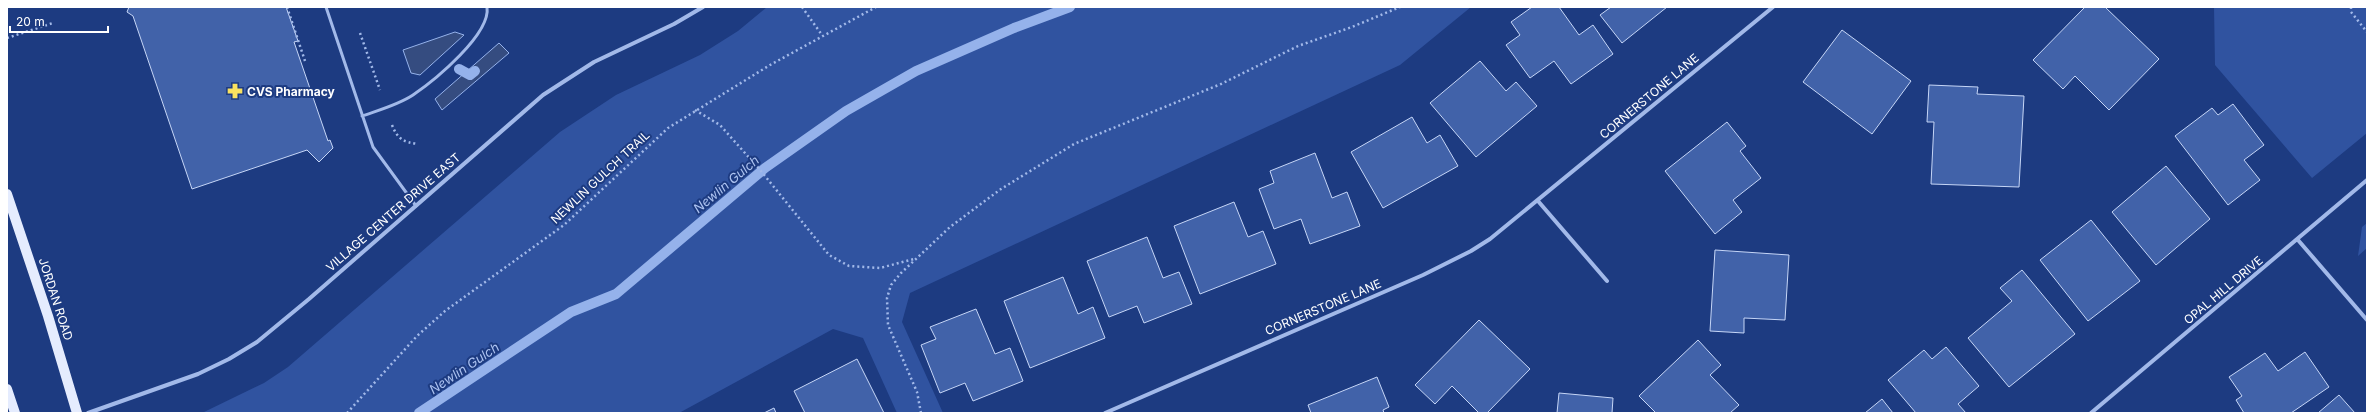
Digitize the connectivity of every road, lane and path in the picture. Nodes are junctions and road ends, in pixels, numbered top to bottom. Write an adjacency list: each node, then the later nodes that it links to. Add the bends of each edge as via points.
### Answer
1 (286, 7): 15 (path)
2 (326, 7): 18 (lane)
3 (487, 7): 18 (lane, via 488,14 484,26 476,40 458,56 413,95)
4 (703, 7): 24 (street, VILLAGE CENTER DRIVE EAST, via 674,24 594,62 543,95)
5 (802, 7): 13 (path)
6 (876, 7): 13 (path, NEWLIN GULCH TRAIL)
7 (1400, 7): 26 (path, via 1298,46 1221,84 1074,144 1036,165 973,208)
8 (1773, 7): 23 (street, CORNERSTONE LANE)
9 (2351, 7): 11 (path, via 2351,12)
10 (53, 23): 14 (path)
11 (2367, 32)
12 (360, 33): 16 (path)
13 (822, 35): 17 (path, NEWLIN GULCH TRAIL)
14 (7, 38)
15 (305, 61)
16 (382, 96)
17 (695, 110): 26 (path, via 725,131 829,255 849,266 880,268); 33 (path, NEWLIN GULCH TRAIL, via 649,144 564,225 440,316 386,368)
18 (362, 116): 24 (lane, via 372,147)
19 (390, 120): 20 (path, via 397,136 403,142)
20 (418, 144)
21 (2367, 180): 25 (street, OPAL HILL DRIVE)
22 (7, 194): 31 (main road, JORDAN ROAD)
23 (1538, 200): 27 (street); 35 (street, CORNERSTONE LANE, via 1490,239 1448,263)
24 (416, 206): 32 (street, VILLAGE CENTER DRIVE EAST, via 257,342 198,374)
25 (2298, 240): 28 (street); 36 (street, OPAL HILL DRIVE)
26 (915, 259): 34 (path, via 891,285 886,311 888,325 916,392)
27 (1607, 282)
28 (2367, 320)
29 (7, 389): 30 (main road)
30 (15, 413)
31 (77, 413)
32 (88, 413)
33 (347, 413)
34 (921, 413)
35 (1105, 413)
36 (2091, 413)

